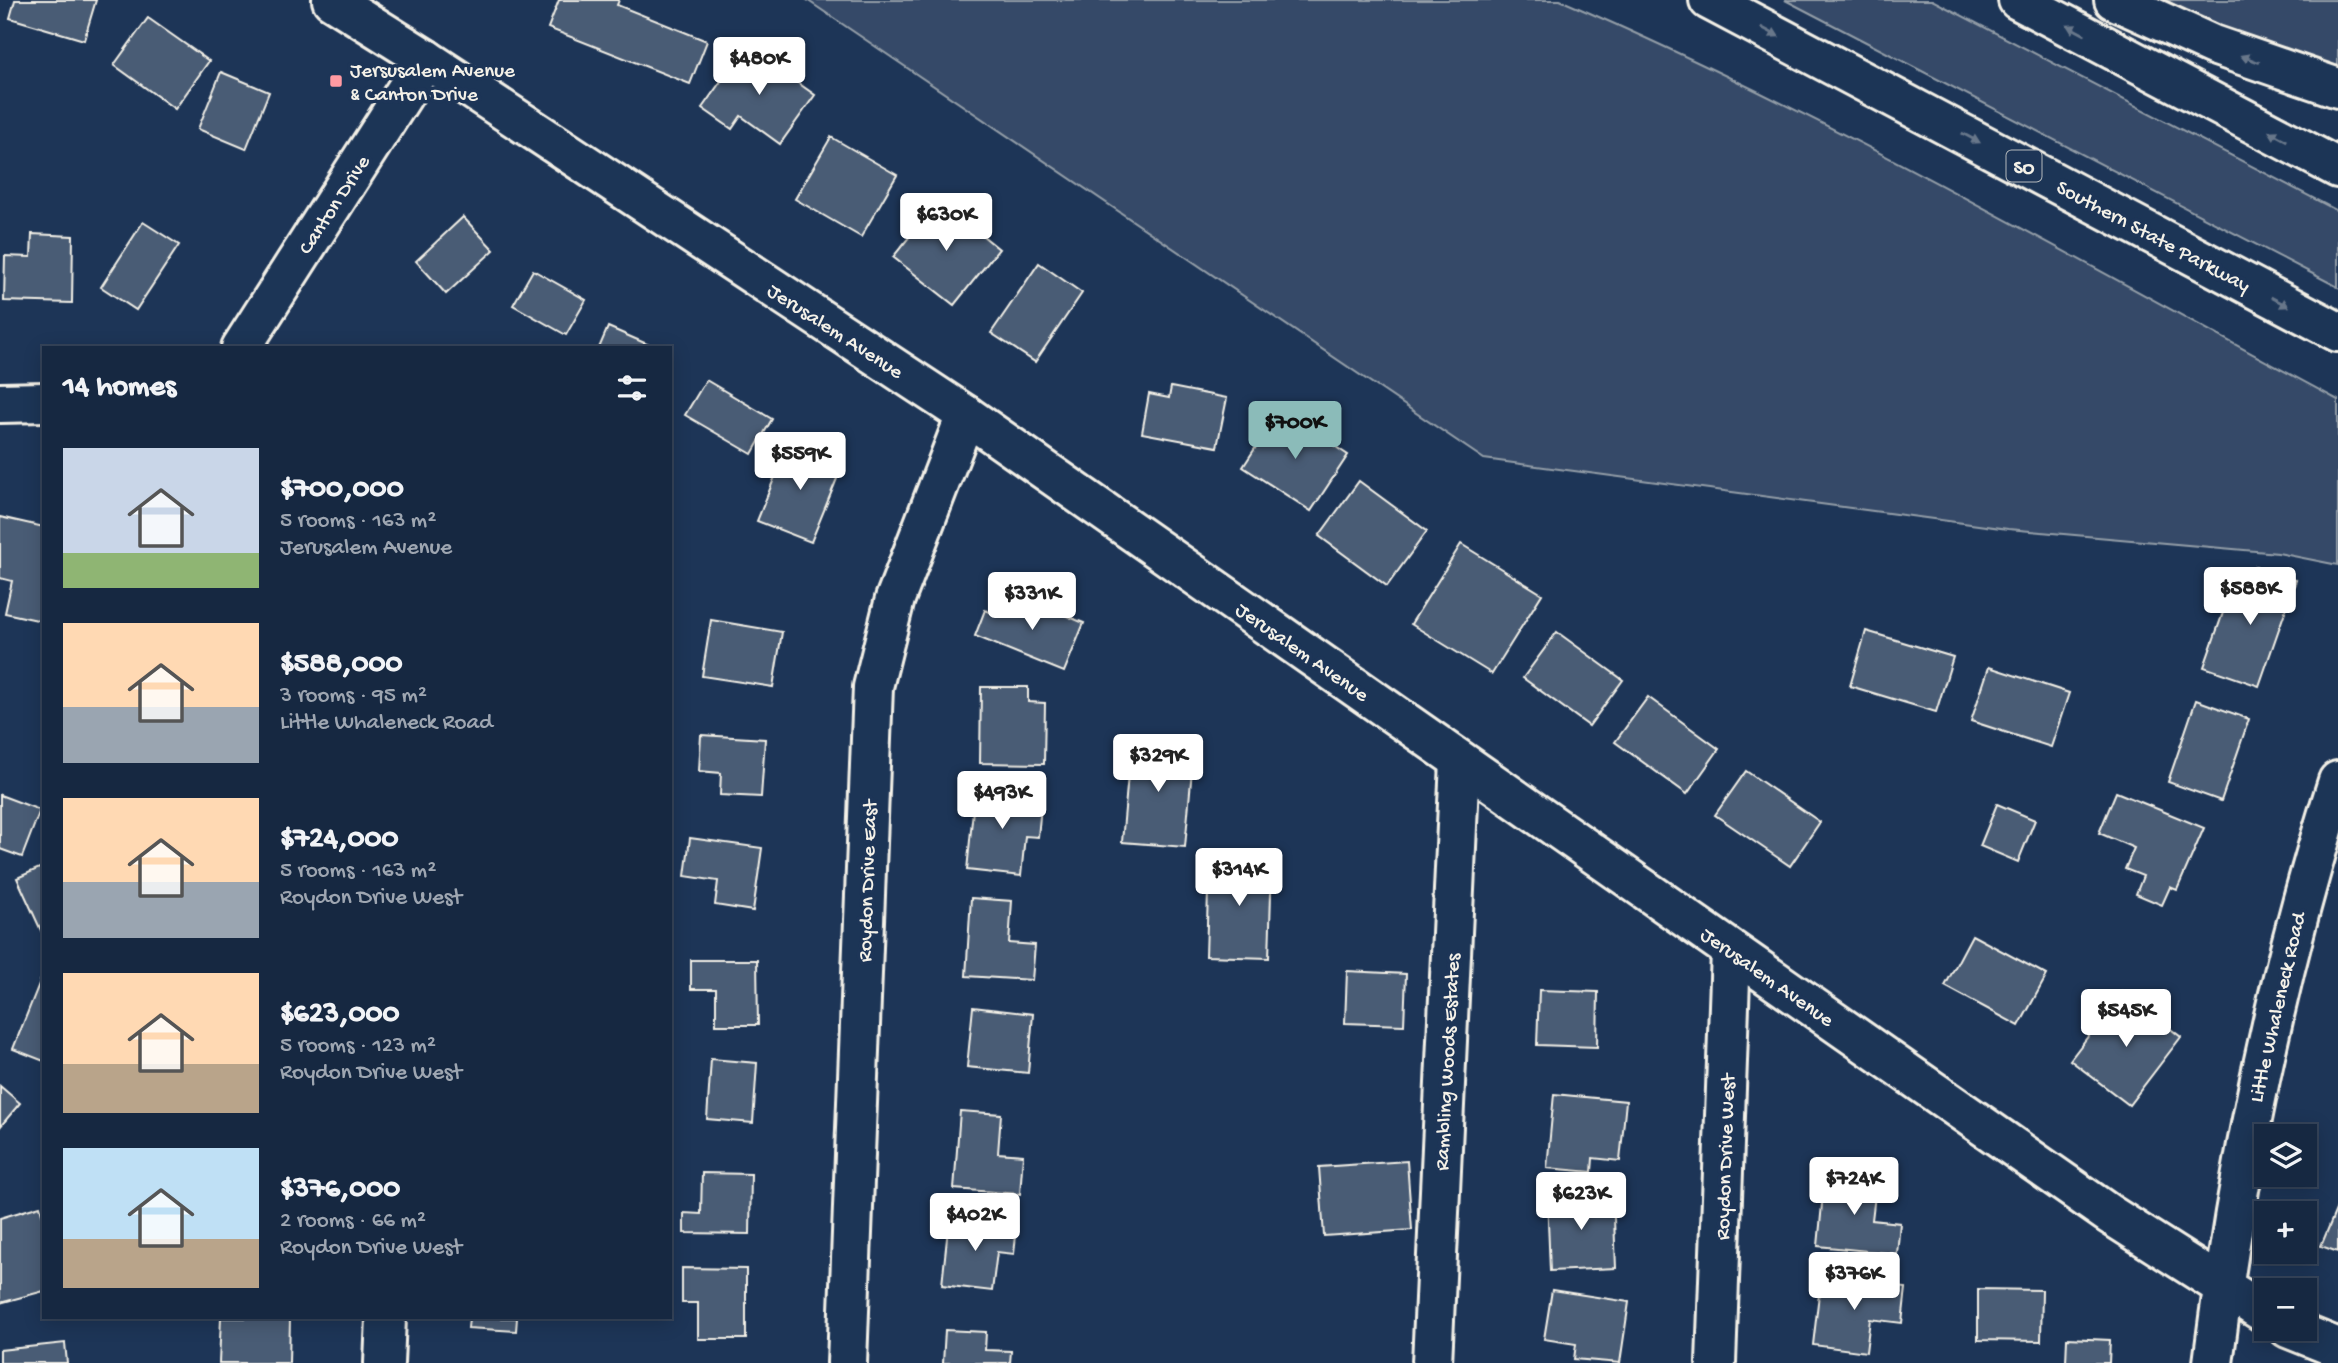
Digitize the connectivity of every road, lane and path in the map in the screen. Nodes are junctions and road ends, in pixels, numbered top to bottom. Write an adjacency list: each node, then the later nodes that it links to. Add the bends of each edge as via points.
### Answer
1 (332, 0): 5 (main road, Jerusalem Avenue)
2 (1709, 0): 8 (main road, Southern State Parkway / SO, one-way to 8)
3 (2018, 0): 7 (main road, one-way to 3)
4 (2114, 0): 6 (main road, one-way to 4, via 2213,45)
5 (426, 59): 9 (main road, Canton Drive); 12 (main road, Jerusalem Avenue)
6 (2338, 88)
7 (2338, 168)
8 (2338, 332)
9 (242, 346)
10 (42, 402): 11 (main road)
11 (0, 403)
12 (966, 415): 13 (main road, Jerusalem Avenue); 23 (main road, Roydon Drive East, via 895,600 873,687)
13 (1460, 761): 16 (main road, Jerusalem Avenue); 24 (main road, Rambling Woods Estates)
14 (2338, 780): 15 (main road, Little Whaleneck Road)
15 (2329, 836): 17 (main road, Little Whaleneck Road, via 2288,947 2255,1093)
16 (1731, 951): 17 (main road, Jerusalem Avenue, via 2109,1214); 25 (main road, Roydon Drive West)
17 (2223, 1285): 18 (main road, Jerusalem Avenue); 26 (main road, Little Whaleneck Road)
18 (2254, 1306)
19 (386, 1319): 22 (main road)
20 (2317, 1340): 21 (main road)
21 (2338, 1348)
22 (384, 1363)
23 (847, 1363)
24 (1432, 1363)
25 (1716, 1363)
26 (2213, 1363)

